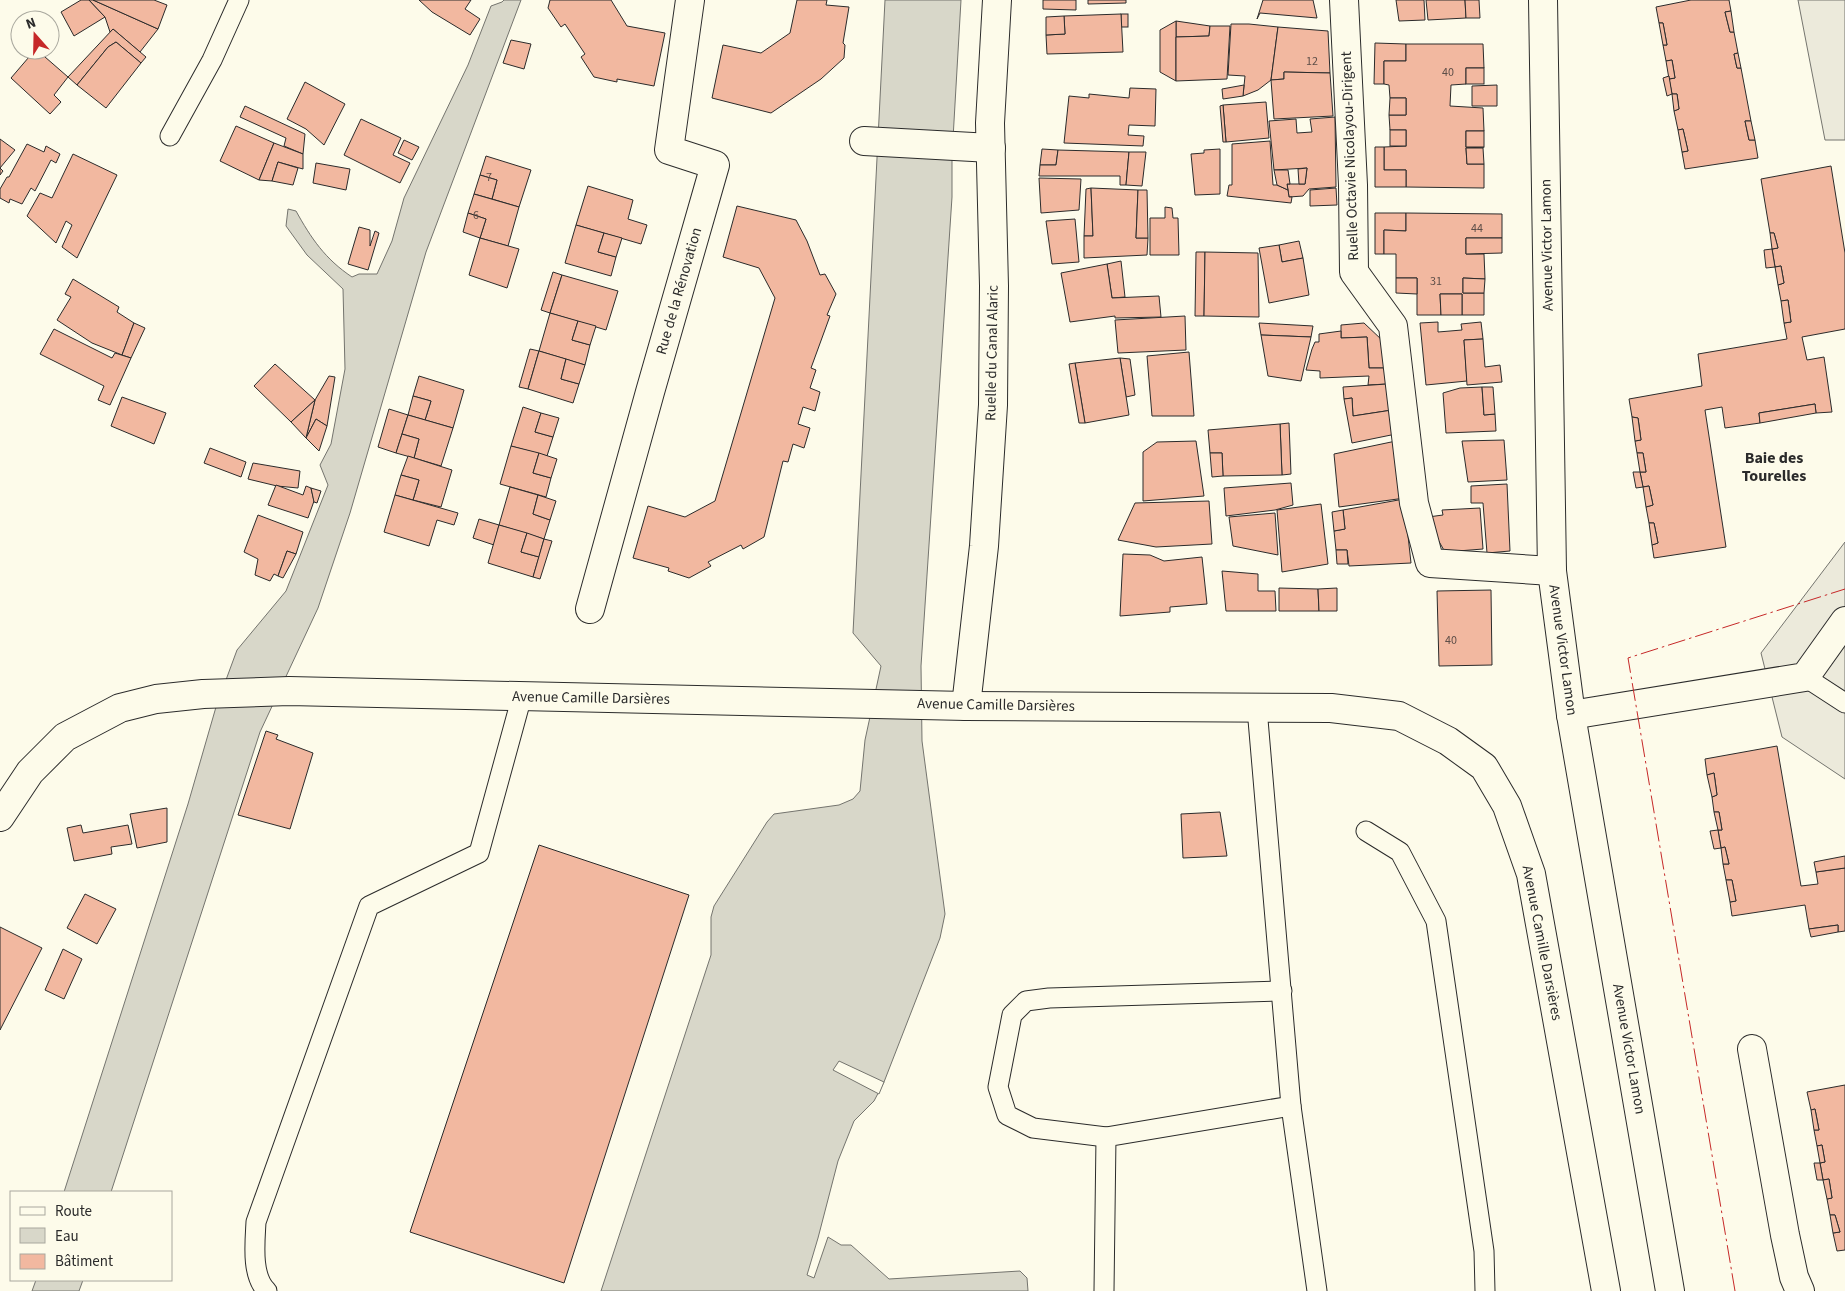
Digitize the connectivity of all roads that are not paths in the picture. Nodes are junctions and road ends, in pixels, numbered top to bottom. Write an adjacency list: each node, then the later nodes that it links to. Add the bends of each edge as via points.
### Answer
1 (239, 0): 6 (lane, via 212,60)
2 (690, 0): 10 (street, Rue de la Rénovation, via 669,150 716,165)
3 (997, 0): 8 (street, Ruelle du Canal Alaric)
4 (1344, 0): 9 (street, Ruelle Octavie Nicolayou-Dirigent, via 1354,272 1393,326 1414,503 1430,563)
5 (1543, 0): 9 (street, Avenue Victor Lamon)
6 (170, 136)
7 (864, 141): 8 (street)
8 (991, 148): 15 (street, Ruelle du Canal Alaric, via 993,405 984,546)
9 (1552, 571): 17 (street, Avenue Victor Lamon)
10 (590, 609)
11 (1845, 621): 12 (street)
12 (1805, 677): 14 (lane); 17 (street)
13 (522, 696): 15 (street, Avenue Camille Darsières); 18 (street, Avenue Camille Darsières, via 289,691 156,699 120,708 65,737 30,772); 24 (lane, via 479,853 369,906 256,1222 255,1257 261,1285)
14 (1845, 703)
15 (966, 706): 16 (street, Avenue Camille Darsières)
16 (1257, 708): 20 (lane); 28 (street, Avenue Camille Darsières, via 1331,708 1400,716 1448,742 1484,767 1508,806 1531,874)
17 (1571, 715): 29 (street, Avenue Victor Lamon)
18 (0, 817)
19 (1366, 831): 27 (lane, via 1400,852 1436,921 1484,1251)
20 (1282, 991): 22 (lane); 23 (lane, via 1026,1001 1012,1015 998,1086 1007,1116 1033,1128)
21 (1752, 1049): 30 (street, via 1785,1235)
22 (1291, 1106): 23 (lane); 26 (lane)
23 (1106, 1137): 25 (lane)
24 (267, 1291)
25 (1104, 1291)
26 (1317, 1291)
27 (1485, 1291)
28 (1606, 1291)
29 (1670, 1291)
30 (1800, 1291)

